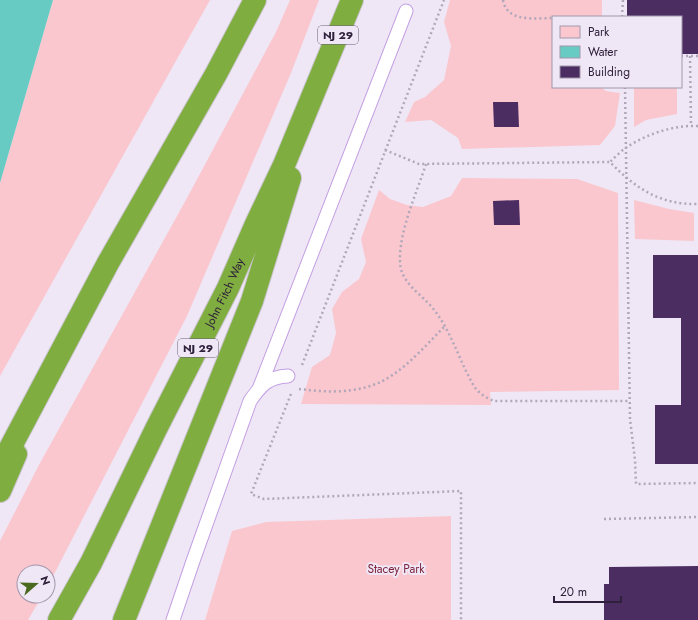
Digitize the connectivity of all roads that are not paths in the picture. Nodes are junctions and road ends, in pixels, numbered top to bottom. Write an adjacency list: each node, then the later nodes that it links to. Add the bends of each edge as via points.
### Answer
1 (255, 0): 5 (highway)
2 (352, 0): 4 (highway, John Fitch Way / NJ 29)
3 (406, 11): 7 (lane)
4 (323, 70): 10 (highway, John Fitch Way / NJ 29, via 284,165 228,288 91,563); 11 (highway, via 252,302)
5 (59, 354): 8 (highway); 9 (highway)
6 (288, 376): 7 (lane, via 277,376)
7 (259, 389): 12 (lane, via 250,401)
8 (0, 467)
9 (0, 491)
10 (59, 620)
11 (124, 620)
12 (173, 620)

